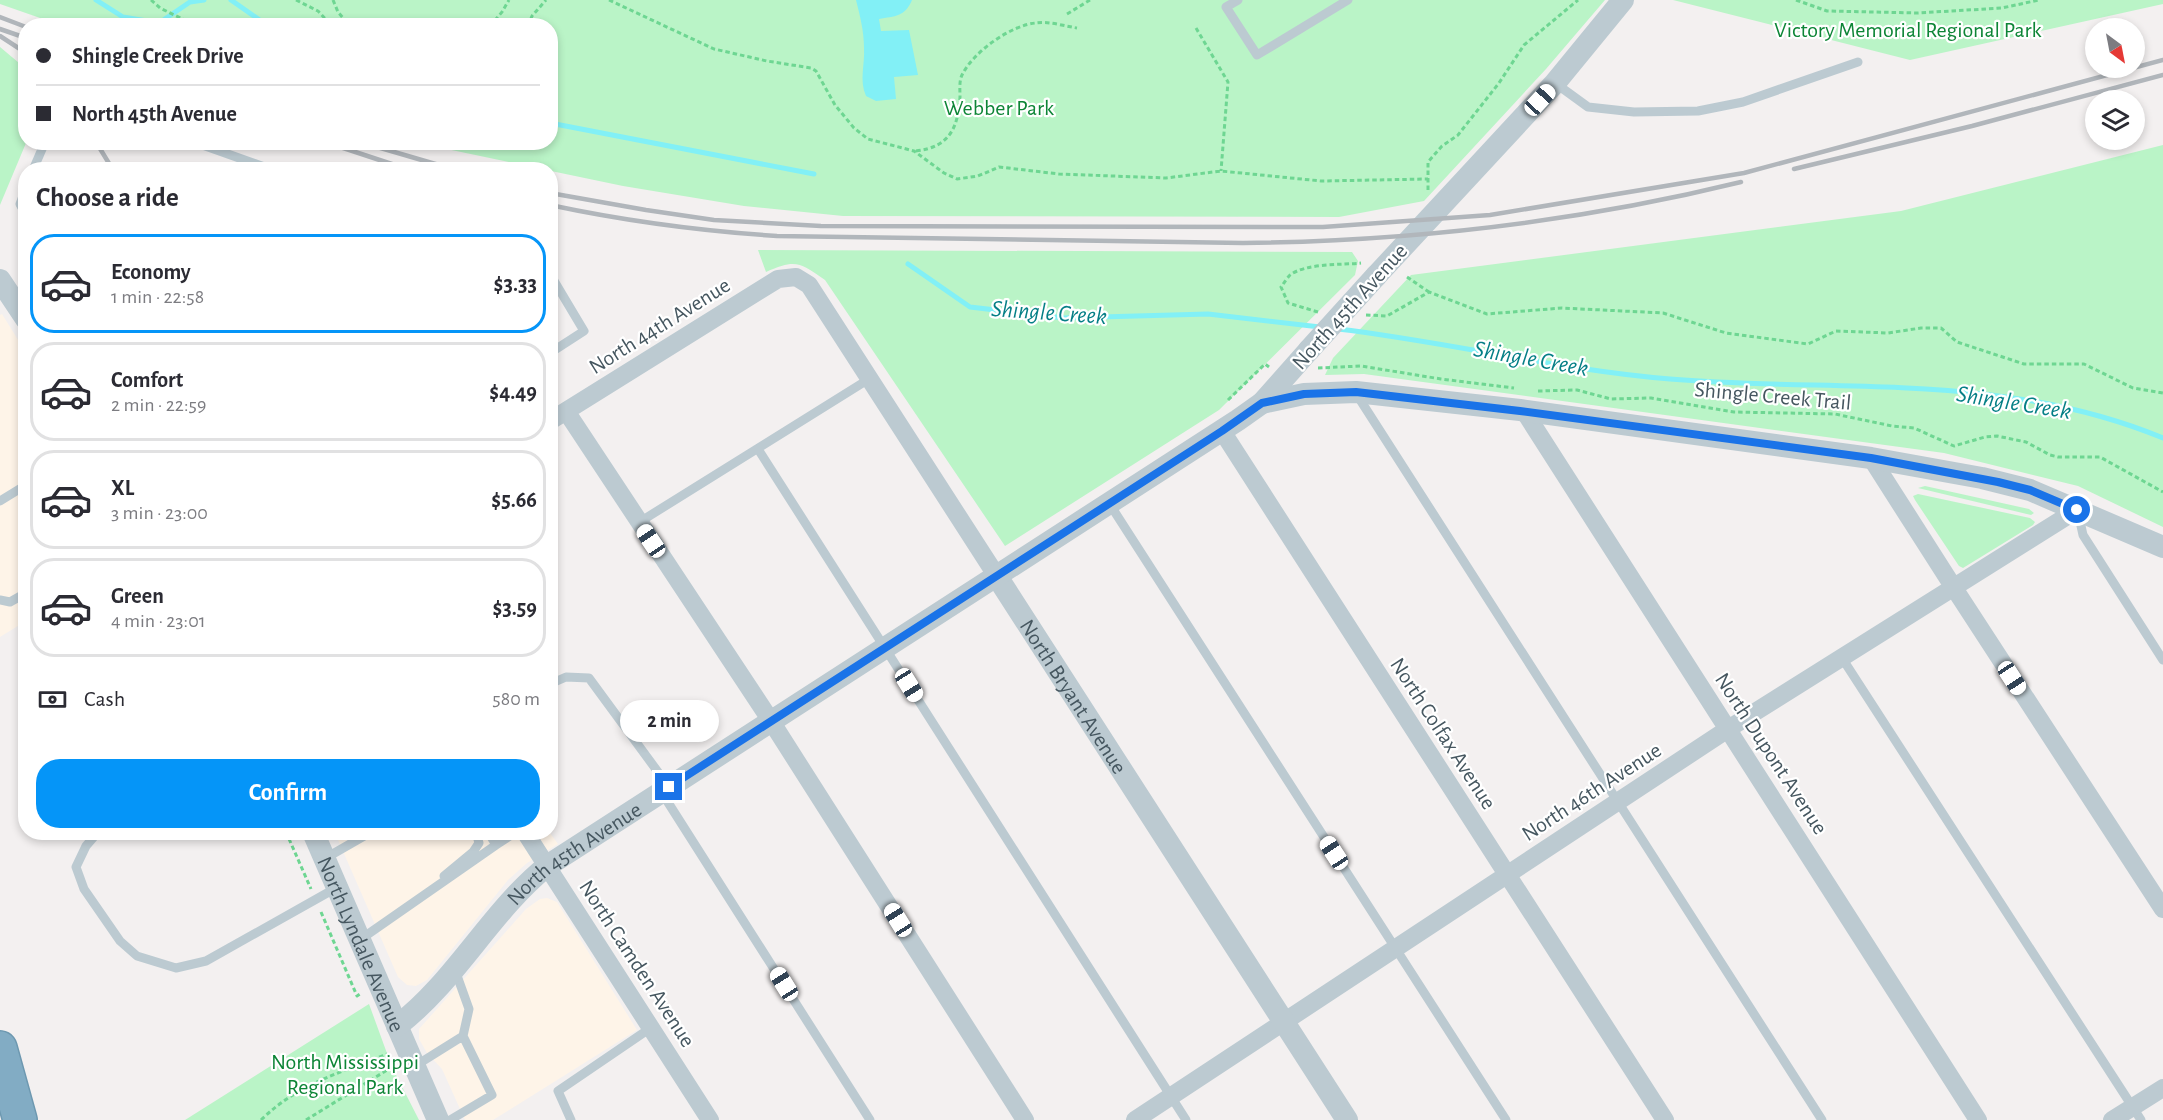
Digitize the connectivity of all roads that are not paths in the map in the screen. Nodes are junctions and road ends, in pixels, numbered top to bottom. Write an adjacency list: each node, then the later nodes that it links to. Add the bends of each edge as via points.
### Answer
1 (1238, 0): 2 (lane, via 1226,7 1257,55)
2 (1348, 0)
3 (1623, 0): 5 (street, North 45th Avenue)
4 (1858, 62): 5 (lane, via 1743,102 1698,111 1635,112 1588,107)
5 (1555, 83): 16 (street, North 45th Avenue, bridge, via 1369,269 1309,350)
6 (217, 150): 7 (lane)
7 (250, 162)
8 (796, 277): 13 (street, North Bryant Avenue, via 809,285); 17 (street, North 44th Avenue, via 778,279)
9 (0, 280): 11 (street)
10 (558, 287): 12 (lane, via 584,331)
11 (18, 307)
12 (558, 348)
13 (869, 379): 19 (lane); 27 (street, North Bryant Avenue)
14 (1356, 392): 15 (street); 16 (street, via 1304,394); 38 (lane)
15 (1529, 401): 20 (street); 36 (street, North Dupont Avenue)
16 (1262, 403): 18 (street, North 45th Avenue)
17 (558, 416): 25 (street)
18 (1222, 431): 23 (street, North 45th Avenue); 49 (street, North Colfax Avenue)
19 (758, 448): 25 (lane); 31 (lane)
20 (1871, 458): 24 (street, via 2030,490); 28 (street)
21 (18, 490): 22 (lane)
22 (0, 501)
23 (1109, 503): 27 (street, North 45th Avenue); 54 (lane)
24 (2077, 510): 26 (street); 28 (street, North 46th Avenue); 33 (lane, via 2083,534)
25 (638, 523): 35 (street)
26 (2163, 547)
27 (996, 575): 31 (street, North 45th Avenue); 56 (street, North Bryant Avenue)
28 (1954, 588): 32 (street, North 46th Avenue); 52 (street)
29 (18, 598): 30 (lane, via 10,602)
30 (0, 600)
31 (885, 648): 35 (street, North 45th Avenue); 63 (lane)
32 (1842, 658): 36 (street, North 46th Avenue); 64 (lane)
33 (2163, 660)
34 (558, 680): 37 (lane, via 589,678)
35 (771, 721): 37 (street, North 45th Avenue); 71 (street)
36 (1728, 729): 38 (street, North 46th Avenue); 78 (street, North Dupont Avenue)
37 (665, 789): 48 (street, North 45th Avenue); 70 (lane)
38 (1619, 802): 49 (street, North 46th Avenue); 77 (lane)
39 (91, 840): 50 (lane, via 76,867 84,889 120,941 137,956 176,968 206,961)
40 (316, 840): 47 (street, North Lyndale Avenue)
41 (358, 840): 47 (lane)
42 (478, 840): 51 (lane, via 473,852)
43 (493, 840): 46 (lane)
44 (504, 840): 46 (lane)
45 (530, 840): 48 (street, North Camden Avenue)
46 (496, 845): 51 (lane)
47 (324, 859): 50 (street, North Lyndale Avenue)
48 (547, 866): 55 (street, North 45th Avenue, via 509,902); 58 (street, North Camden Avenue)
49 (1507, 875): 54 (street, North 46th Avenue); 76 (street, North Colfax Avenue)
50 (336, 888): 53 (street, North Lyndale Avenue)
51 (422, 896): 53 (lane)
52 (2163, 909)
53 (361, 939): 57 (street, North Lyndale Avenue)
54 (1396, 949): 56 (street, North 46th Avenue); 75 (lane)
55 (455, 970): 57 (street, North 45th Avenue); 59 (lane, via 469,1008)
56 (1285, 1022): 63 (street, North 46th Avenue); 74 (street, North Bryant Avenue)
57 (397, 1026): 61 (street, North Lyndale Avenue)
58 (652, 1028): 68 (lane, via 558,1091); 69 (street, North Camden Avenue)
59 (463, 1036): 61 (lane); 67 (lane, via 492,1095)
60 (0, 1048): 65 (highway)
61 (415, 1066): 66 (street, North Lyndale Avenue)
62 (2163, 1088): 64 (street)
63 (1171, 1097): 72 (street, North 46th Avenue); 73 (lane)
64 (2137, 1114): 79 (street)
65 (19, 1115)
66 (438, 1120)
67 (450, 1120)
68 (571, 1120)
69 (710, 1120)
70 (870, 1120)
71 (1025, 1120)
72 (1135, 1120)
73 (1186, 1120)
74 (1347, 1120)
75 (1506, 1120)
76 (1665, 1120)
77 (1822, 1120)
78 (1978, 1120)
79 (2112, 1120)

